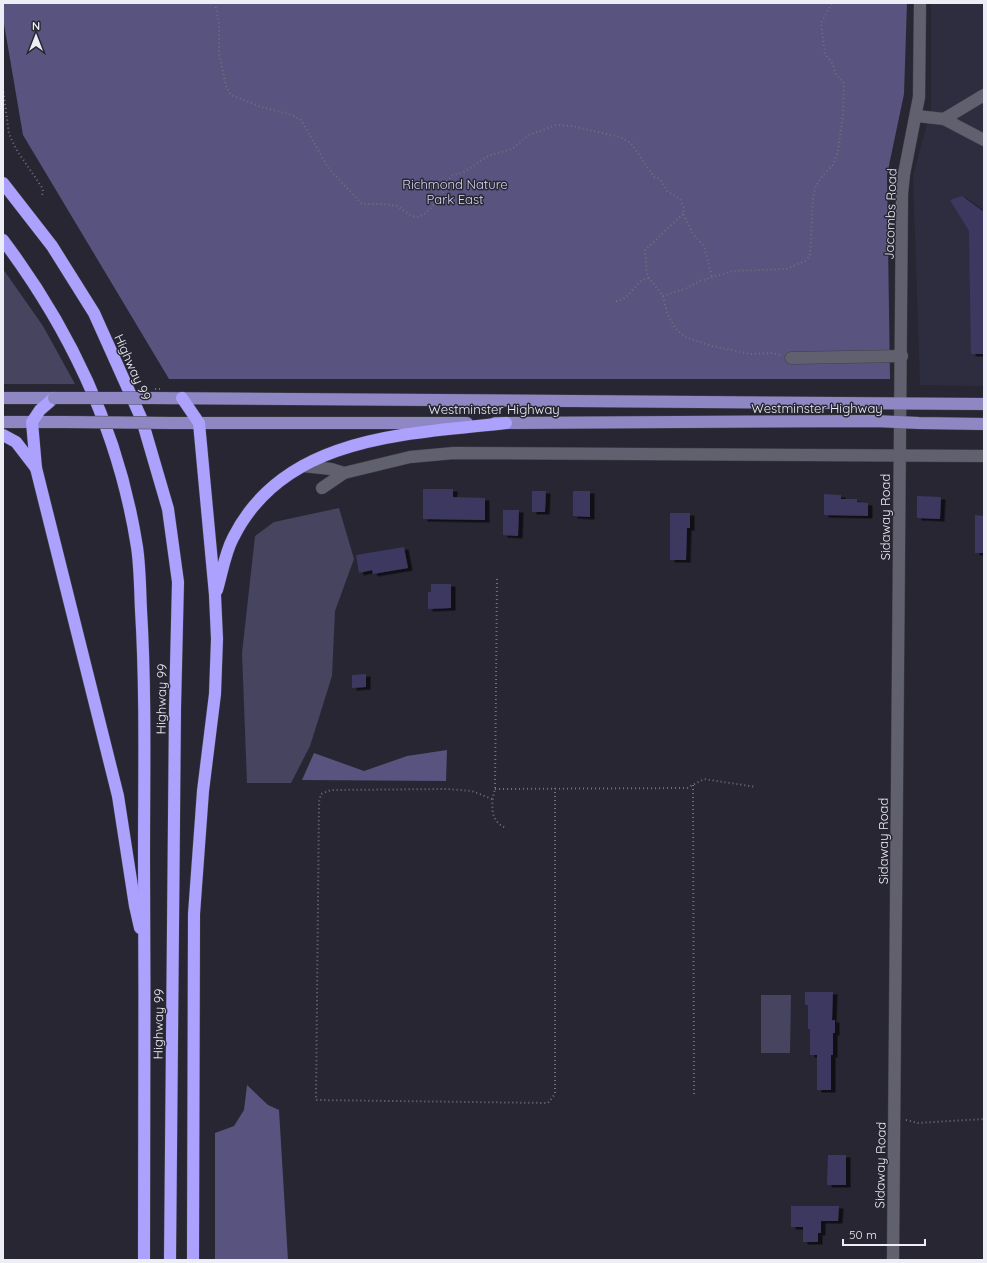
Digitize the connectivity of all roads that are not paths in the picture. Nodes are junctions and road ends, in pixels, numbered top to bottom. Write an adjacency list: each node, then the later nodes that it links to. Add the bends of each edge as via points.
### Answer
1 (920, 3): 3 (street, Jacombs Road, via 920,81)
2 (984, 95): 4 (street)
3 (917, 116): 4 (street); 8 (street, Jacombs Road, via 902,194)
4 (944, 119): 5 (street)
5 (984, 140)
6 (3, 183): 31 (highway, Highway 99, via 52,246 94,313 142,420 168,509 178,582 174,716)
7 (3, 240): 29 (highway, Highway 99, via 28,274 65,334 88,382 107,429 124,484 136,541 144,656)
8 (902, 356): 9 (street); 13 (street, Jacombs Road)
9 (791, 358)
10 (3, 398): 11 (main road, Westminster Highway)
11 (54, 398): 12 (main road, Westminster Highway, bridge); 16 (highway, via 40,410)
12 (182, 398): 13 (main road, Westminster Highway); 18 (highway)
13 (901, 403): 14 (main road, Westminster Highway); 17 (street, Jacombs Road)
14 (984, 404)
15 (3, 422): 16 (main road, Westminster Highway)
16 (32, 422): 18 (main road, Westminster Highway, bridge); 25 (highway)
17 (900, 422): 19 (main road, Westminster Highway); 20 (main road, Westminster Highway); 22 (street, Sidaway Road)
18 (199, 423): 19 (main road, Westminster Highway); 28 (highway)
19 (506, 423): 24 (highway, via 382,437 328,454)
20 (984, 424)
21 (3, 435): 25 (highway, via 16,442)
22 (899, 455): 23 (street); 26 (street, via 454,453 410,457); 33 (street, Sidaway Road)
23 (984, 456)
24 (302, 466): 26 (street, via 330,469); 28 (highway, via 278,481 255,503 232,538)
25 (36, 468): 29 (highway, via 118,796 135,906)
26 (344, 474): 27 (street)
27 (322, 488)
28 (215, 595): 32 (highway, via 215,694 203,791 194,914)
29 (145, 944): 30 (highway, Highway 99)
30 (144, 1260)
31 (170, 1260)
32 (194, 1260)
33 (893, 1260)

